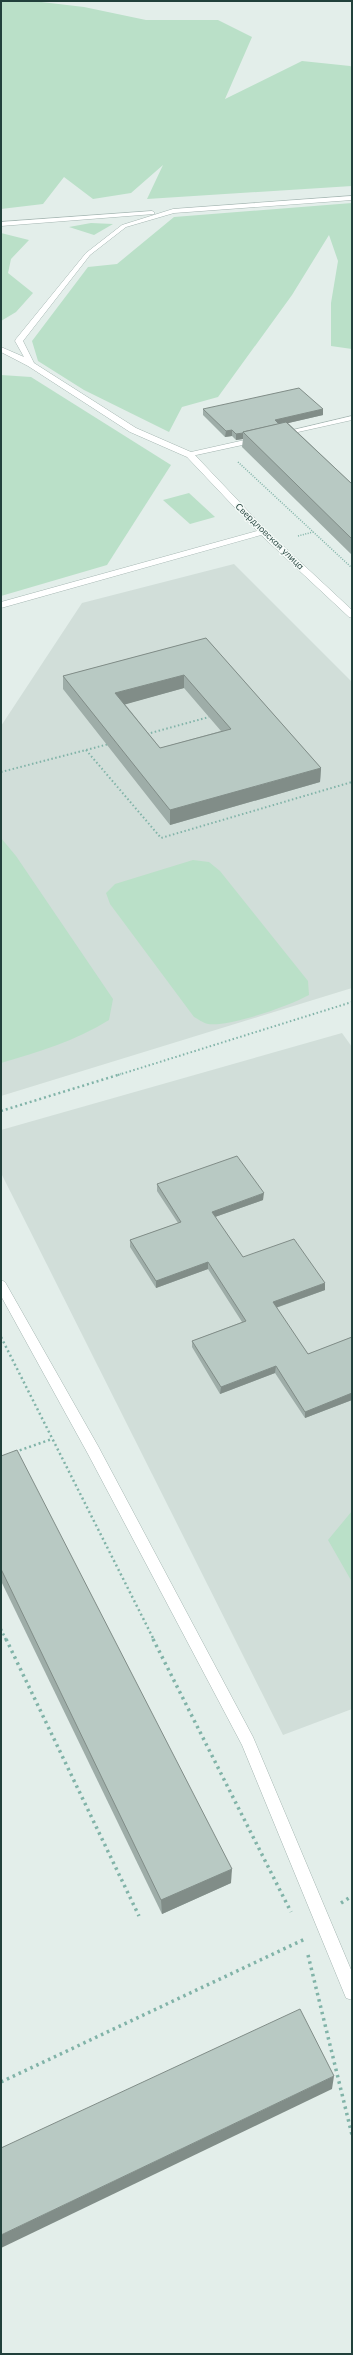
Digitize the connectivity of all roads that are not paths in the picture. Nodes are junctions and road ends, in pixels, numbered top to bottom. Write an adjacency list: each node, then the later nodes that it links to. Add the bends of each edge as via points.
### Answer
1 (352, 198): 2 (street)
2 (173, 211): 3 (street); 5 (street, via 124,226 88,254 19,342)
3 (1, 224)
4 (1, 349): 5 (street)
5 (31, 364): 7 (street, via 133,430)
6 (352, 418): 7 (street)
7 (190, 455): 8 (street, Свердловская улица)
8 (263, 532): 9 (street); 10 (street, Свердловская улица)
9 (1, 604)
10 (352, 615)
11 (1, 1285): 12 (street, via 93,1450 248,1742)
12 (352, 1992)

